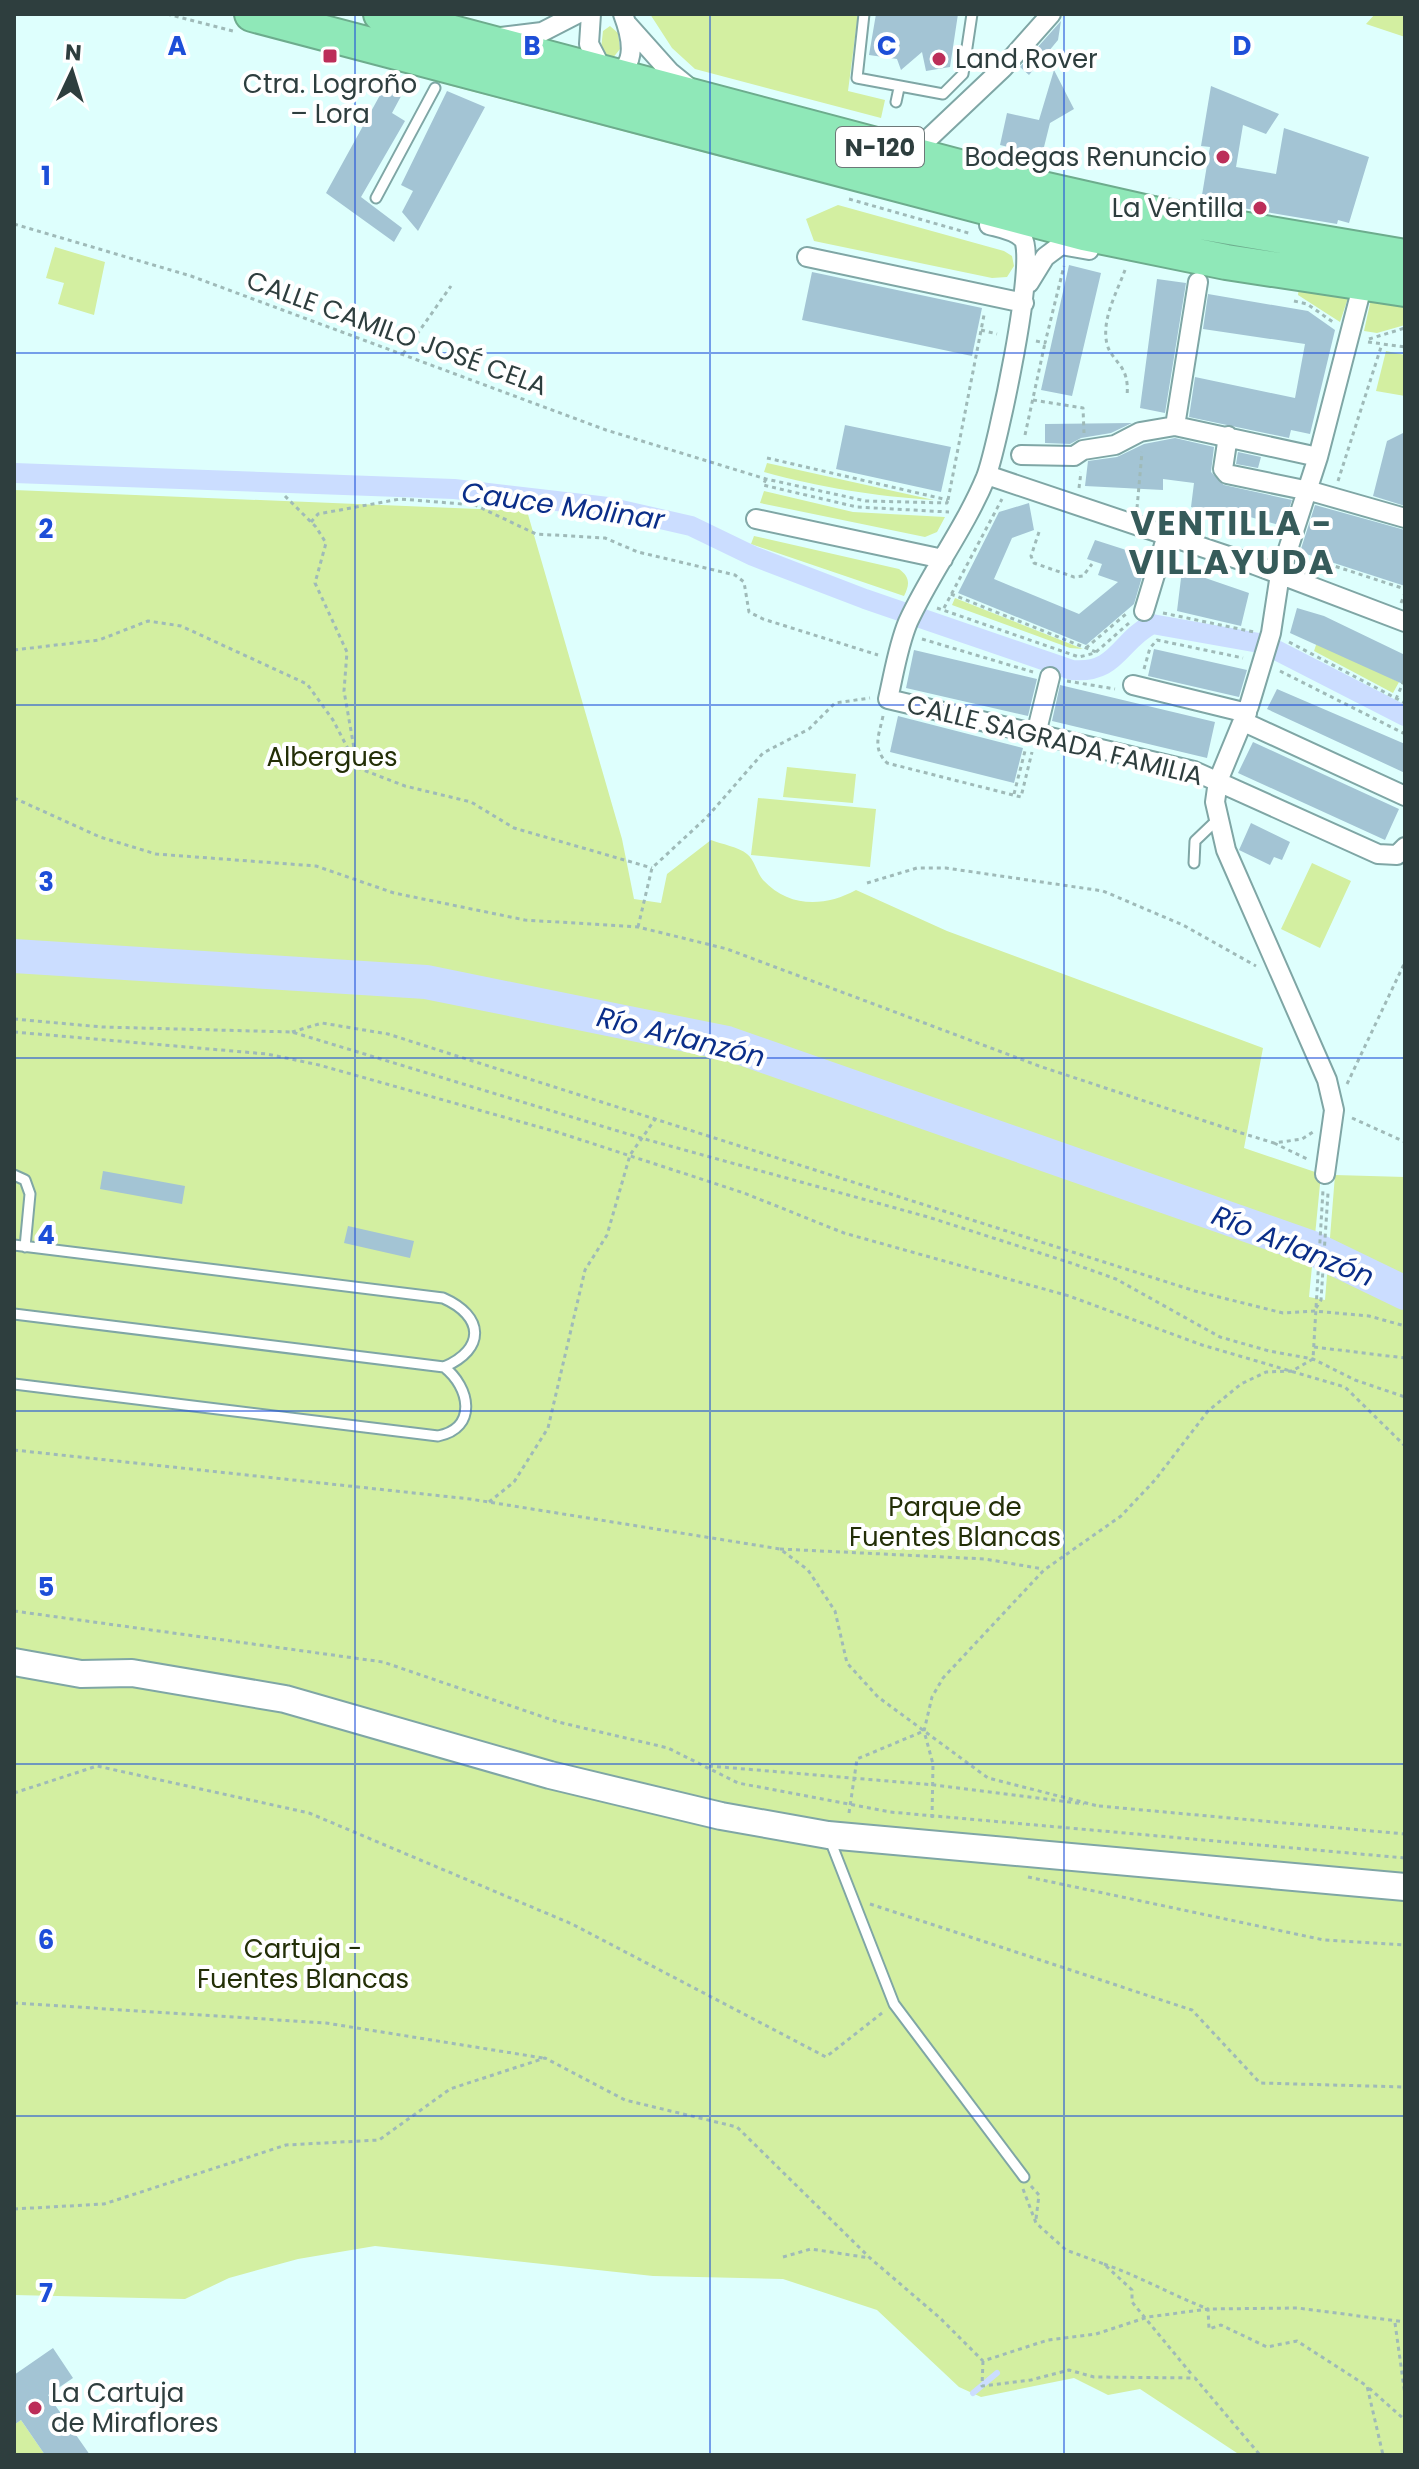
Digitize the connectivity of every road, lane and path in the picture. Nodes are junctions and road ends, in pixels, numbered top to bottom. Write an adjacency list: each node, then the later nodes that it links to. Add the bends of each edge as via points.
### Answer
1 (252, 14): 8 (highway, N-120)
2 (577, 14): 9 (street, via 542,32 505,38)
3 (591, 14): 10 (street, via 590,52)
4 (864, 14): 12 (lane, via 857,78)
5 (972, 14): 12 (lane, via 961,80 943,94)
6 (1051, 14): 16 (street)
7 (624, 17): 10 (street, via 631,56); 13 (street, via 670,72)
8 (377, 30): 9 (highway, N-120); 10 (street, via 569,83); 15 (highway, N-120)
9 (464, 36): 10 (highway, N-120)
10 (608, 76): 13 (highway, N-120); 15 (street)
11 (435, 88): 18 (lane)
12 (899, 88): 14 (lane)
13 (710, 102): 16 (highway, N-120)
14 (896, 102)
15 (642, 118): 17 (highway, N-120)
16 (911, 155): 21 (highway, N-120, via 1153,214)
17 (802, 160): 23 (highway, N-120, via 1068,229); 29 (street, via 817,179 1013,232 1029,254)
18 (376, 198)
19 (14, 224): 39 (path, CALLE CAMILO JOSÉ CELA, via 191,276)
20 (807, 257): 30 (street)
21 (1405, 257)
22 (1069, 260): 36 (path)
23 (1226, 262): 26 (highway, N-120); 29 (street, via 1173,268 1061,245 1045,257)
24 (1118, 264): 40 (path, via 1127,266 1106,325 1108,347 1121,362)
25 (1198, 282): 42 (street)
26 (1363, 283): 28 (highway, N-120); 35 (street)
27 (451, 286): 39 (path)
28 (1405, 289)
29 (1026, 294): 30 (street); 34 (street)
30 (988, 296): 33 (path)
31 (1289, 300): 35 (path, via 1307,304 1338,326 1341,337)
32 (1405, 328): 37 (path, via 1361,341)
33 (981, 330): 34 (path); 55 (path)
34 (1016, 338): 36 (path); 49 (street)
35 (1351, 339): 47 (street)
36 (1045, 343): 41 (path)
37 (1382, 344): 38 (path); 51 (path)
38 (1405, 347)
39 (403, 354): 50 (path, CALLE CAMILO JOSÉ CELA, via 606,430)
40 (1127, 396)
41 (1033, 400): 44 (path, via 1083,408); 45 (path)
42 (1175, 426): 43 (street); 44 (street)
43 (1228, 436): 47 (street); 52 (street, via 1225,473)
44 (1083, 450): 45 (street, via 1074,456)
45 (1021, 455)
46 (1141, 457): 56 (path)
47 (1318, 457): 52 (street)
48 (767, 458): 55 (path)
49 (987, 475): 57 (street); 63 (street)
50 (766, 479): 55 (path, via 866,501); 57 (path, via 763,485 832,503)
51 (1335, 489)
52 (1308, 490): 58 (street); 67 (street)
53 (285, 496): 61 (path)
54 (1010, 496): 60 (path, via 1000,501)
55 (948, 500): 57 (path)
56 (1137, 512)
57 (966, 515): 60 (path); 64 (street)
58 (1405, 518)
59 (756, 519): 64 (street)
60 (989, 521): 72 (path)
61 (311, 522): 81 (path, via 318,514 400,499 475,505 536,534 605,538 638,552 735,575 744,582 749,612); 91 (path, via 326,543 315,583 347,652 344,691)
62 (1040, 535): 65 (path, via 1031,556 1034,563 1074,577 1083,576)
63 (1167, 535): 67 (street); 70 (street)
64 (943, 559): 76 (street, via 918,604)
65 (1092, 564)
66 (1316, 569): 68 (path, via 1319,561)
67 (1280, 574): 75 (street); 77 (street)
68 (1358, 574): 69 (path); 71 (path)
69 (1355, 584)
70 (1150, 589): 74 (street); 78 (path, via 1142,586 1136,604)
71 (1405, 591): 73 (path)
72 (951, 594): 78 (path); 80 (path, via 944,608 1071,655)
73 (1401, 602)
74 (1144, 611): 77 (path); 80 (path)
75 (1405, 622)
76 (913, 630): 81 (street); 82 (path)
77 (1268, 645): 84 (path, via 1157,640); 86 (path); 88 (street); 90 (path)
78 (1086, 648): 80 (path)
79 (14, 650): 91 (path, via 99,640 148,621 181,626 307,684)
80 (1096, 652)
81 (896, 662): 85 (street)
82 (1050, 677): 84 (path, via 1096,688); 89 (street)
83 (1405, 678): 86 (path)
84 (1133, 685): 88 (street)
85 (888, 699): 89 (street, CALLE SAGRADA FAMILIA); 89 (path, via 876,744 887,763 1021,797); 98 (path, via 835,703 809,729 763,753 707,817)
86 (1396, 699): 87 (path)
87 (1405, 703)
88 (1245, 718): 92 (street); 93 (street)
89 (1036, 734): 92 (street, CALLE SAGRADA FAMILIA)
90 (1405, 734)
91 (358, 768): 98 (path, via 471,802 514,828)
92 (1218, 781): 95 (street); 96 (street, CALLE SAGRADA FAMILIA, via 1378,854)
93 (1405, 796)
94 (14, 798): 100 (path, via 100,837 156,854 316,866 394,893 525,920)
95 (1217, 820): 97 (lane, via 1195,841); 102 (street)
96 (1401, 851)
97 (1194, 863)
98 (652, 868): 100 (path)
99 (867, 883): 102 (path, via 917,868 946,868 1103,891 1183,925)
100 (638, 927): 110 (path, via 727,949 1039,1066)
101 (1405, 962): 106 (path)
102 (1288, 984): 106 (street)
103 (14, 1019): 105 (path)
104 (14, 1032): 111 (path, via 267,1054 455,1102)
105 (292, 1032): 107 (path, via 322,1023 388,1034); 108 (path)
106 (1334, 1110): 109 (path); 110 (path, via 1318,1130 1302,1139); 112 (street)
107 (656, 1118): 108 (path); 116 (path, via 1195,1291 1283,1313)
108 (641, 1138): 111 (path); 121 (path, via 826,1187 1071,1263 1116,1279 1220,1337)
109 (1405, 1142)
110 (1274, 1143): 112 (path)
111 (630, 1155): 123 (path, via 844,1233 1069,1296 1202,1345); 128 (path, via 607,1235 585,1270 548,1428 514,1482)
112 (1325, 1172): 116 (path, via 1329,1181 1321,1300)
113 (14, 1175): 115 (lane, via 25,1180 30,1194)
114 (14, 1245): 115 (lane)
115 (25, 1247): 122 (lane, via 443,1298 464,1307 475,1324 474,1342 464,1359)
116 (1314, 1311): 118 (path, via 1369,1316); 119 (path)
117 (14, 1314): 122 (lane)
118 (1405, 1326)
119 (1314, 1347): 120 (path); 121 (path)
120 (1405, 1358)
121 (1313, 1359): 123 (path); 125 (path)
122 (444, 1367): 124 (lane, via 464,1387 466,1404 461,1425 438,1436)
123 (1292, 1371): 126 (path, via 1345,1387); 130 (path, via 1266,1372 1241,1384 1208,1411 1121,1516)
124 (14, 1384)
125 (1405, 1397)
126 (1405, 1446)
127 (14, 1450): 128 (path)
128 (488, 1503): 129 (path)
129 (780, 1549): 130 (path, via 985,1559); 133 (path, via 808,1570 835,1611 847,1663 878,1697)
130 (1044, 1570): 133 (path, via 943,1678)
131 (14, 1611): 134 (path, via 383,1662 558,1722 668,1748)
132 (14, 1662): 142 (main road, via 81,1674 132,1673 285,1699 550,1775 721,1816)
133 (924, 1731): 135 (path, via 857,1759); 136 (path); 139 (path, via 988,1778)
134 (706, 1765): 135 (path); 138 (path, via 738,1783)
135 (854, 1778): 136 (path); 138 (path)
136 (935, 1785): 139 (path); 140 (path)
137 (14, 1793): 150 (path, via 97,1766 309,1813 572,1924 826,2057)
138 (850, 1804): 140 (path); 142 (path)
139 (1098, 1806): 141 (path)
140 (932, 1816): 143 (path); 144 (path)
141 (1405, 1834)
142 (837, 1836): 143 (main road); 147 (lane)
143 (930, 1845): 146 (main road)
144 (1405, 1858)
145 (1018, 1874): 148 (path, via 1324,1940)
146 (1405, 1887)
147 (851, 1898): 150 (lane); 152 (path, via 1192,2010 1260,2083)
148 (1405, 1945)
149 (14, 2003): 151 (path, via 326,2023)
150 (894, 2004): 153 (lane)
151 (545, 2058): 154 (path, via 450,2089 379,2140 286,2145 104,2204); 157 (path, via 625,2100 737,2127)
152 (1405, 2087)
153 (1024, 2177): 155 (path, via 1023,2195); 155 (path, via 1039,2195)
154 (14, 2209)
155 (1036, 2223): 158 (path, via 1066,2250)
156 (783, 2257): 157 (path, via 811,2249)
157 (870, 2258): 163 (path)
158 (1104, 2264): 159 (path); 160 (path, via 1132,2290 1132,2302)
159 (1208, 2309): 160 (path); 162 (path, via 1298,2308); 165 (path, via 1209,2329 1221,2325 1267,2347 1297,2341)
160 (1148, 2317): 163 (path); 164 (path)
161 (1405, 2322): 162 (path)
162 (1395, 2323): 166 (path)
163 (983, 2361): 164 (path, via 982,2386 1069,2370 1094,2377)
164 (1195, 2378): 168 (path)
165 (1367, 2386): 167 (path); 169 (path)
166 (1405, 2395)
167 (1405, 2420)
168 (1260, 2455)
169 (1383, 2455)

